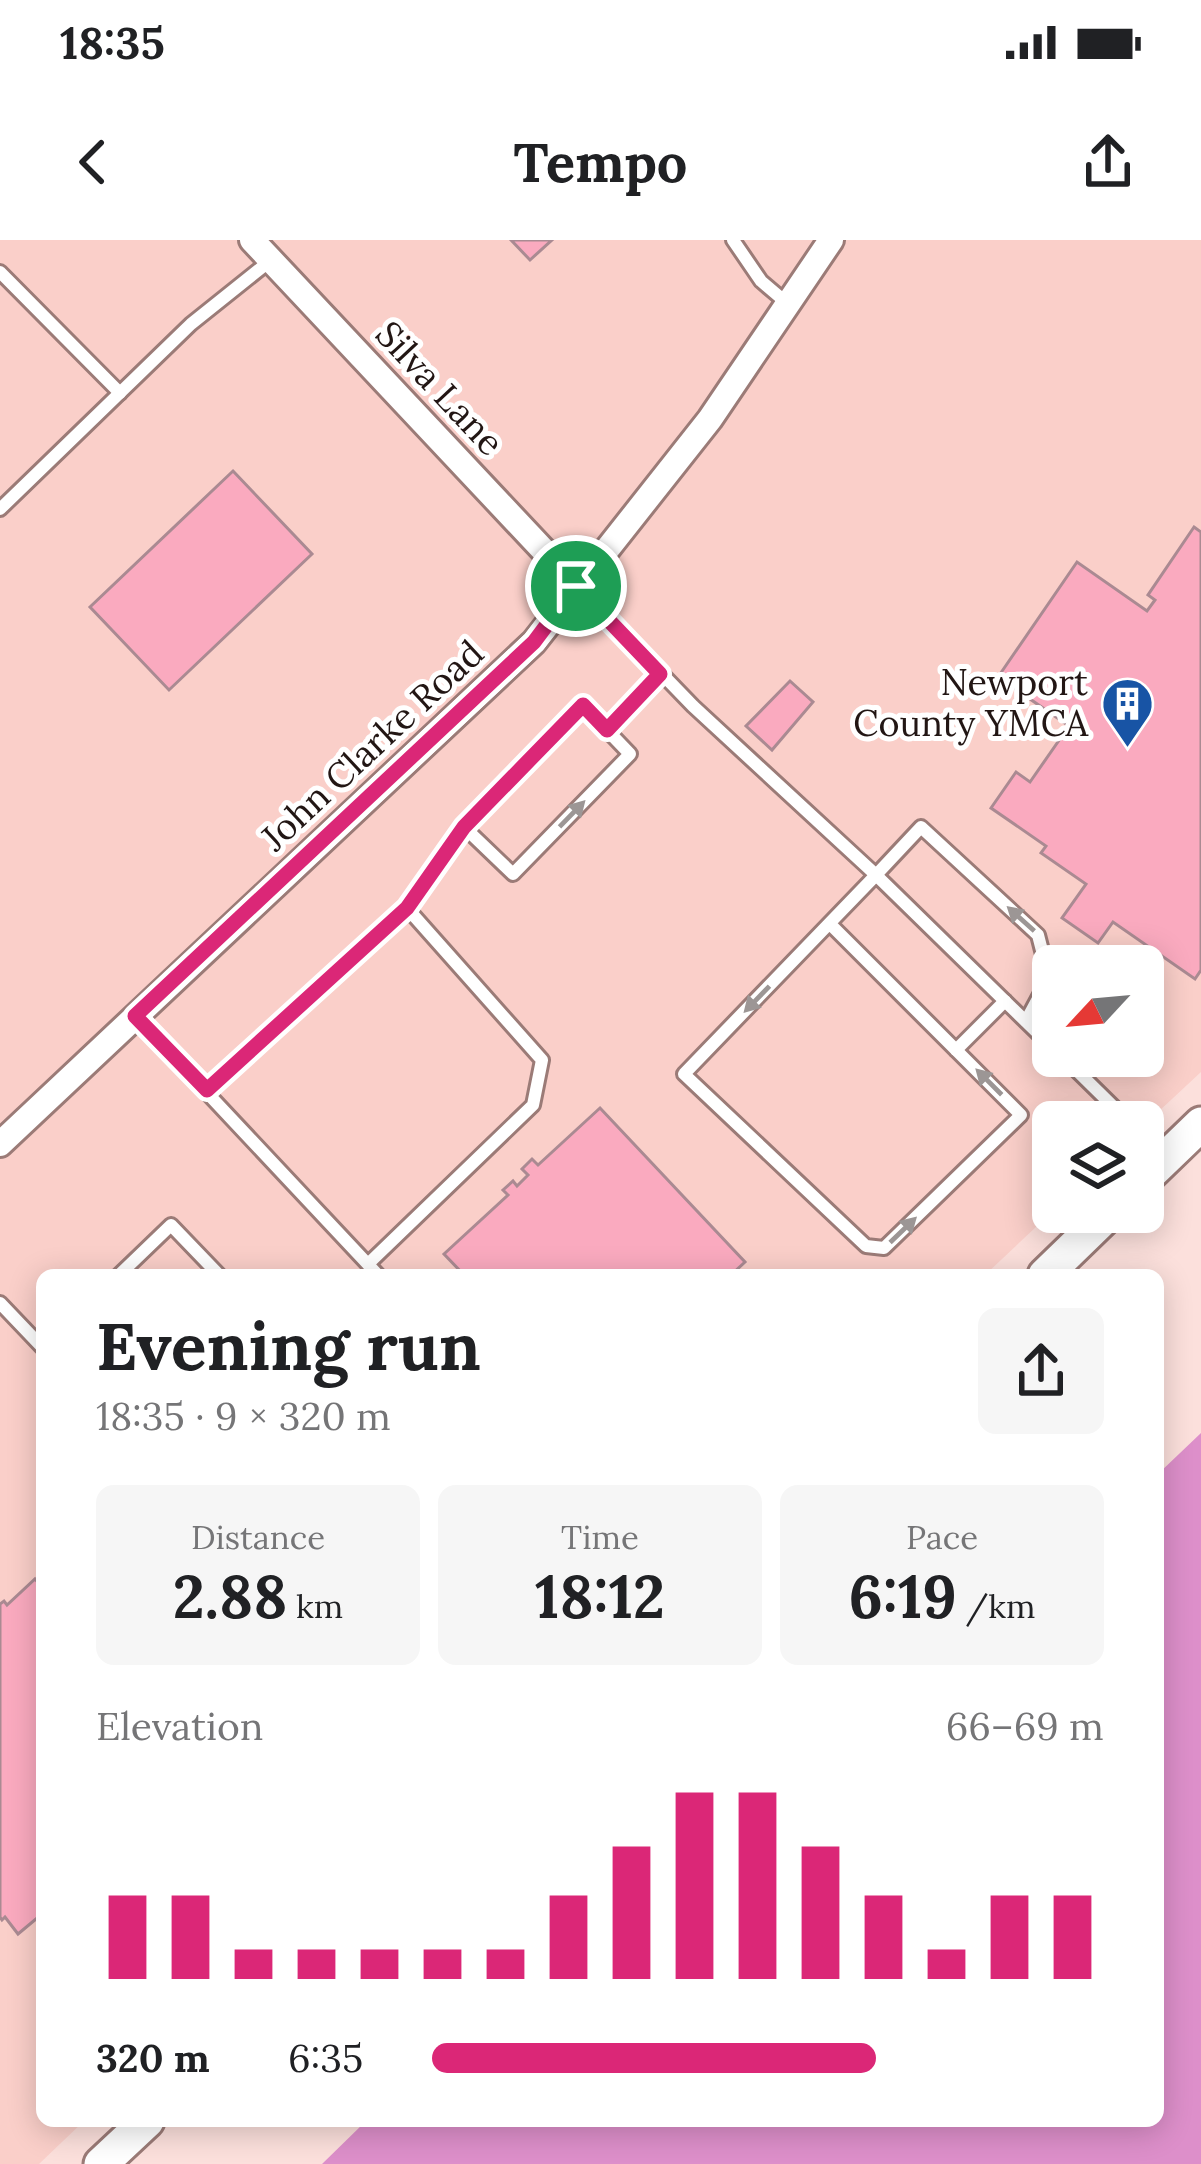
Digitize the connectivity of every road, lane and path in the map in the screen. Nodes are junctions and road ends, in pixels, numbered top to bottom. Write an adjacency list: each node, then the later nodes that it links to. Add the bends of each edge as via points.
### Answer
1 (252, 240): 4 (street, Silva Lane)
2 (734, 240): 6 (lane)
3 (831, 240): 6 (street, John Clarke Road)
4 (271, 260): 7 (lane); 9 (street, Silva Lane)
5 (0, 272): 7 (lane)
6 (788, 304): 9 (street, John Clarke Road, via 710,419)
7 (120, 393): 8 (lane)
8 (0, 509)
9 (576, 586): 10 (lane); 17 (street, John Clarke Road, via 534,642)
10 (660, 674): 11 (lane); 13 (lane)
11 (607, 730): 12 (lane, via 583,705); 12 (lane, one-way to 11, via 513,874 630,754)
12 (464, 827): 14 (lane)
13 (877, 875): 15 (lane); 16 (lane); 18 (lane, one-way to 13, via 1049,978 1038,934 921,827)
14 (407, 908): 22 (lane); 28 (lane, via 542,1060 533,1105)
15 (830, 924): 20 (lane); 20 (lane, one-way to 20, via 684,1074 866,1246 884,1248 1022,1114)
16 (1005, 1001): 18 (lane); 20 (lane)
17 (135, 1016): 22 (lane); 25 (street, John Clarke Road)
18 (1026, 1022): 19 (lane)
19 (1032, 1028)
20 (956, 1050)
21 (1083, 1077): 23 (lane)
22 (207, 1090): 28 (lane)
23 (1108, 1101)
24 (1201, 1124): 26 (main road)
25 (0, 1144)
26 (1164, 1149)
27 (1088, 1233): 32 (main road)
28 (368, 1264): 31 (lane)
29 (125, 1269): 30 (lane, via 171,1225)
30 (213, 1269)
31 (373, 1269)
32 (1051, 1269)
33 (0, 1303): 34 (lane)
34 (36, 1341)
35 (141, 2127): 36 (main road)
36 (101, 2164)

